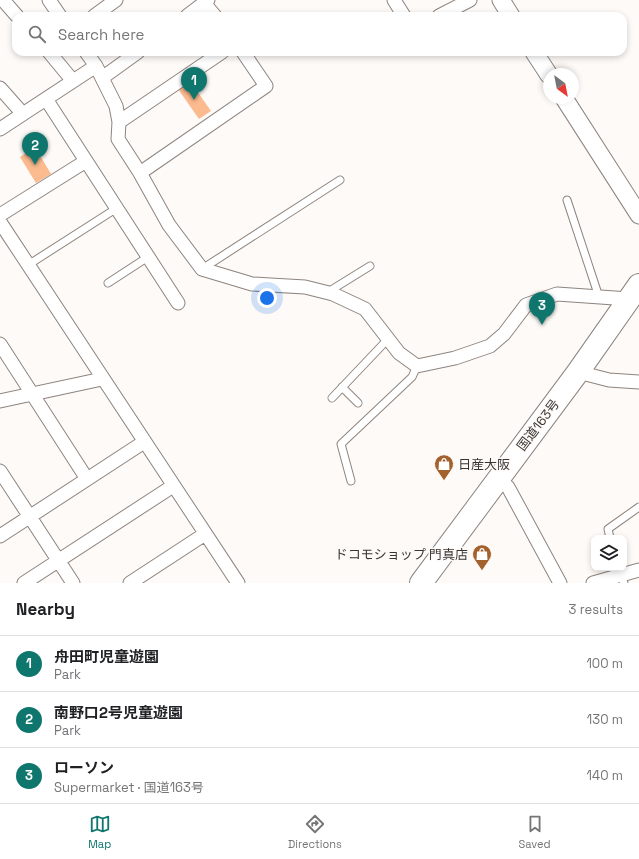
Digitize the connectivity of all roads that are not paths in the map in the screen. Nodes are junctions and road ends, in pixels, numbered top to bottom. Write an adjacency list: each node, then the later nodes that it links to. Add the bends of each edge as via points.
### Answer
1 (3, 0): 8 (street)
2 (49, 0): 9 (street)
3 (116, 0): 10 (street)
4 (394, 0): 13 (street)
5 (501, 0): 15 (street)
6 (206, 2): 11 (street); 12 (street)
7 (461, 2): 14 (street)
8 (14, 12)
9 (57, 12)
10 (100, 12)
11 (192, 12)
12 (212, 12)
13 (402, 12)
14 (445, 12)
15 (508, 12)
16 (51, 56): 25 (street)
17 (89, 56): 22 (street)
18 (132, 56): 24 (street)
19 (216, 56): 30 (street)
20 (246, 56): 33 (street, via 266,86)
21 (537, 56): 23 (street)
22 (96, 66): 24 (street); 25 (street)
23 (544, 68)
24 (102, 78): 30 (street, via 116,106)
25 (73, 81): 27 (street)
26 (0, 88): 29 (street)
27 (46, 99): 29 (street); 32 (street)
28 (568, 104): 38 (street)
29 (23, 114): 31 (street)
30 (119, 122): 33 (street, via 118,140)
31 (0, 129)
32 (86, 161): 36 (street); 37 (street)
33 (140, 173): 43 (street, via 169,225)
34 (340, 180): 43 (lane)
35 (567, 200): 46 (lane)
36 (116, 208): 40 (street); 41 (lane)
37 (0, 215)
38 (639, 215)
39 (0, 222): 41 (street)
40 (148, 257): 44 (lane); 48 (street)
41 (28, 265): 53 (street)
42 (370, 266): 45 (lane)
43 (202, 269): 45 (street, via 252,284 305,287)
44 (108, 283)
45 (328, 293): 49 (street, via 365,309)
46 (599, 297): 47 (street); 51 (street, via 557,294 526,305 504,334 490,346 455,358)
47 (636, 297): 52 (highway, 国道163号)
48 (178, 303)
49 (388, 339): 51 (street, via 399,353); 55 (lane)
50 (0, 344): 56 (street)
51 (417, 366): 63 (lane, via 412,377 341,444)
52 (585, 374): 54 (street, via 609,380); 64 (highway, 国道163号)
53 (102, 379): 56 (street); 60 (street)
54 (639, 382)
55 (342, 387): 57 (lane); 59 (lane)
56 (32, 394): 58 (street); 62 (street)
57 (332, 398)
58 (0, 400)
59 (358, 403)
60 (144, 442): 62 (street); 65 (street)
61 (0, 471): 67 (street)
62 (86, 479): 67 (street)
63 (351, 482)
64 (503, 483): 78 (highway, 国道163号); 79 (highway, 国道163号); 80 (street)
65 (173, 486): 68 (street); 71 (street)
66 (639, 507): 69 (lane, via 608,529)
67 (29, 516): 70 (street); 71 (street)
68 (205, 534): 76 (street); 77 (street)
69 (609, 535)
70 (0, 536)
71 (58, 561): 74 (street); 75 (street)
72 (639, 570): 73 (street)
73 (621, 575): 81 (street)
74 (24, 583)
75 (73, 583)
76 (130, 583)
77 (238, 583)
78 (421, 583)
79 (435, 583)
80 (559, 583)
81 (593, 583)

